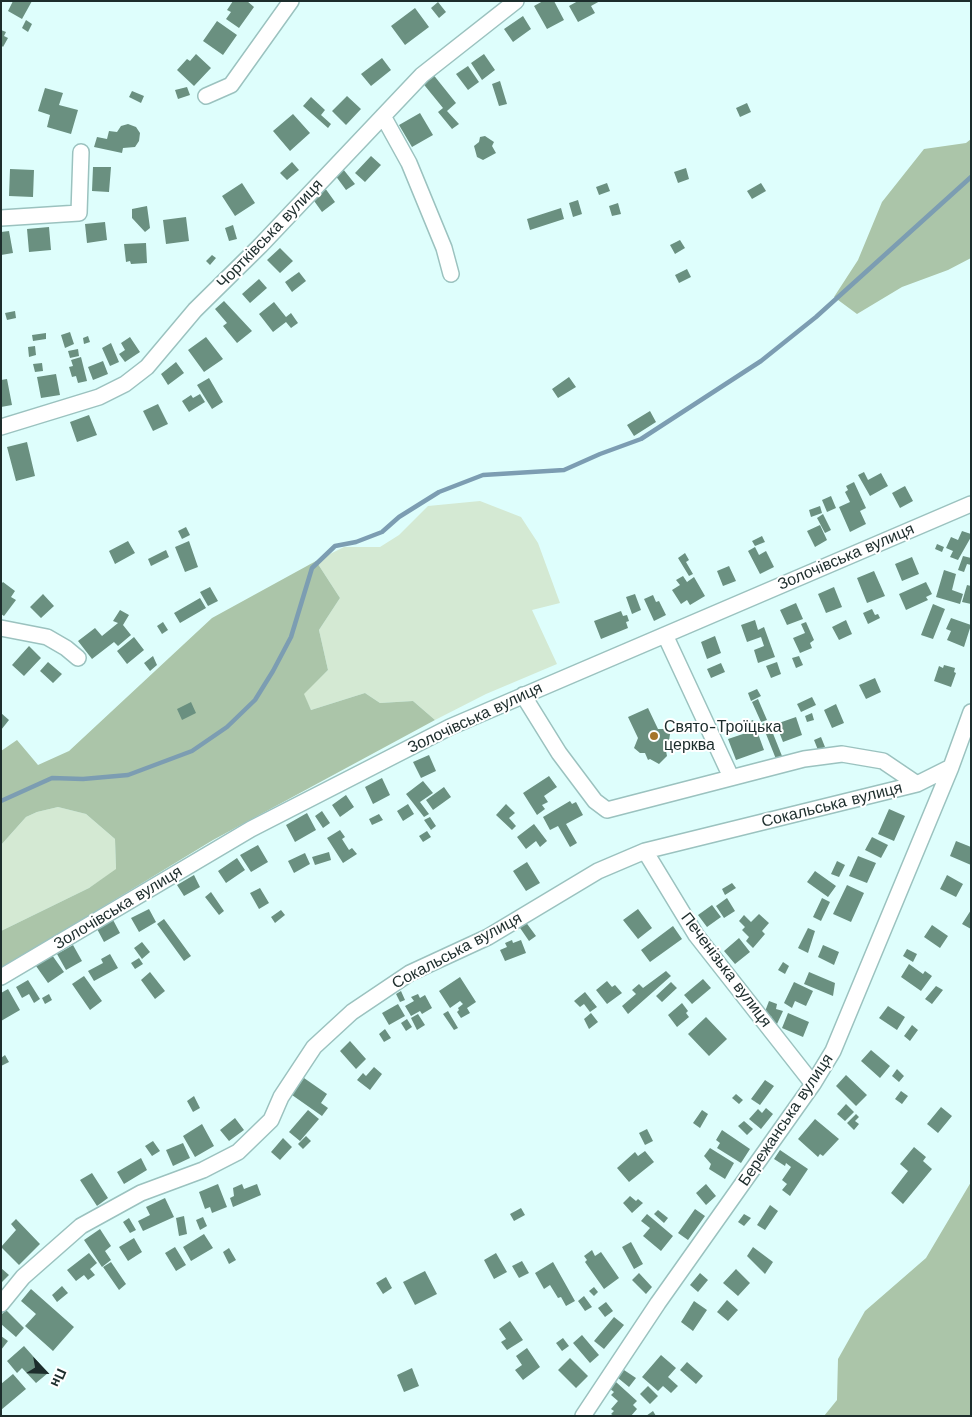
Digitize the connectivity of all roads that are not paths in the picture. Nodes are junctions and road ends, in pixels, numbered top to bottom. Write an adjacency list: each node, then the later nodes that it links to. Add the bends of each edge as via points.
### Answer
1 (291, 1): 3 (street, via 230,85)
2 (516, 1): 4 (street, Чортківська вулиця, via 422,75)
3 (206, 96)
4 (383, 116): 7 (street, via 409,163 444,248); 8 (street, Чортківська вулиця, via 195,310 147,367 125,384 99,397)
5 (81, 152): 6 (street, via 79,213)
6 (1, 218)
7 (451, 274)
8 (1, 427)
9 (971, 504): 11 (street, Золочівська вулиця)
10 (1, 628): 12 (street, via 47,636)
11 (665, 635): 13 (street, Золочівська вулиця); 16 (street)
12 (78, 658)
13 (523, 695): 16 (street, via 559,753 602,808 614,809); 19 (street, Золочівська вулиця, via 450,727 251,829)
14 (971, 712): 15 (street, Бережанська вулиця)
15 (951, 767): 17 (street, Сокальська вулиця); 20 (street, Бережанська вулиця, via 837,1043)
16 (731, 777): 17 (street, via 804,759 842,754 883,761)
17 (917, 784): 18 (street, Сокальська вулиця)
18 (645, 850): 20 (street, Печенізька вулиця, via 696,935); 21 (street, Сокальська вулиця, via 598,871 488,937 410,973 352,1012 314,1047 281,1097 271,1120 238,1152 202,1170 141,1193 81,1226 23,1277)
19 (1, 977)
20 (813, 1084): 22 (street, Бережанська вулиця)
21 (1, 1304)
22 (583, 1416)

